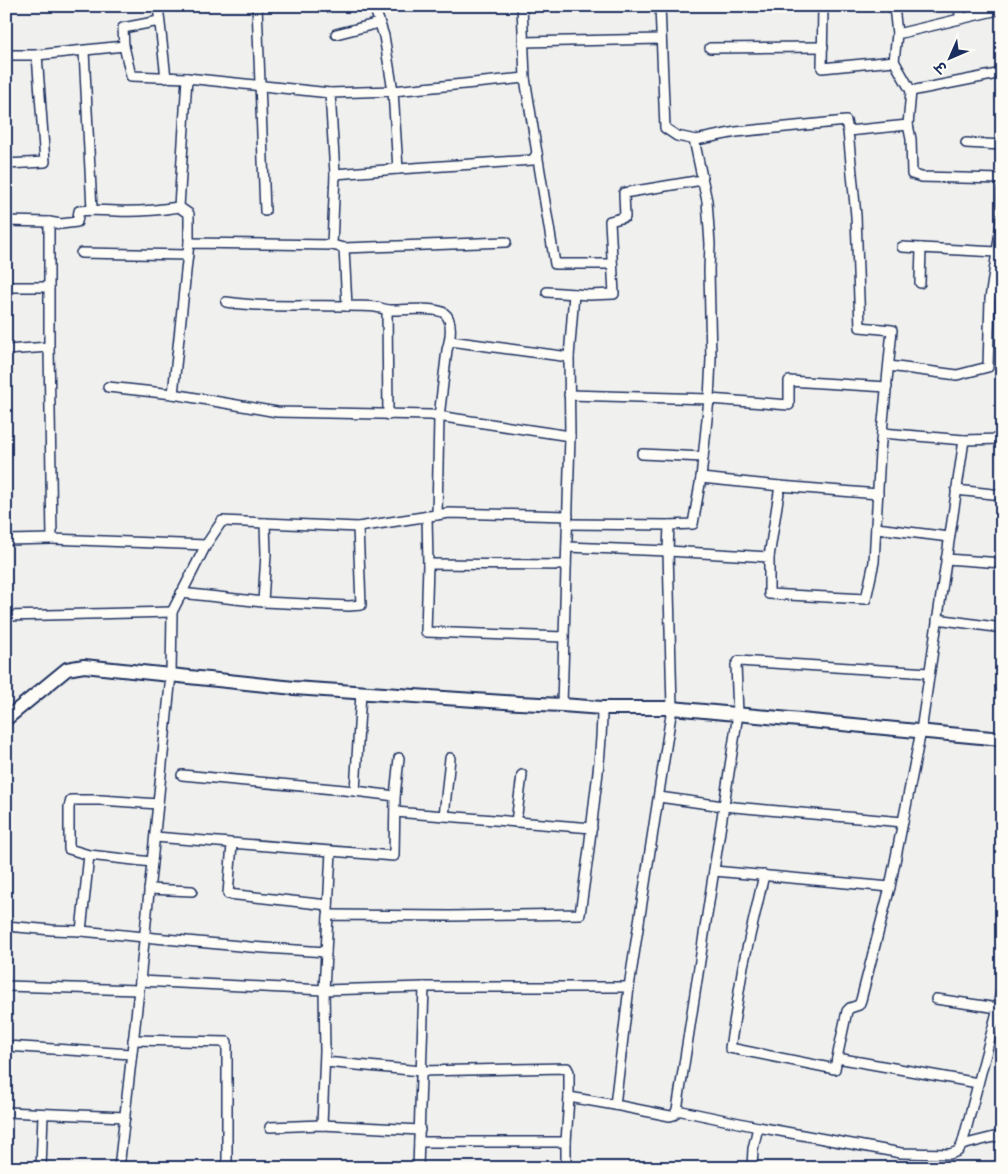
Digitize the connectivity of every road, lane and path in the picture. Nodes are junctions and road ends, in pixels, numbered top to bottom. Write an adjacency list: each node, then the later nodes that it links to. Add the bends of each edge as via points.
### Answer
1 (158, 6): 11 (street)
2 (257, 6): 28 (street)
3 (374, 6): 12 (street)
4 (522, 6): 16 (street)
5 (660, 6): 15 (street)
6 (823, 6): 18 (street)
7 (894, 6): 14 (street)
8 (958, 6): 10 (street)
9 (1002, 9): 10 (street)
10 (961, 18): 14 (street)
11 (159, 21): 17 (street, via 123,28); 25 (street)
12 (380, 23): 13 (street); 30 (street)
13 (336, 34)
14 (897, 34): 23 (street)
15 (661, 39): 16 (street); 34 (street, via 665,128 677,136)
16 (523, 42): 27 (street)
17 (124, 46): 20 (street); 25 (street, via 132,76)
18 (822, 47): 19 (street); 23 (street, via 822,68)
19 (710, 48)
20 (84, 51): 22 (street); 45 (street)
21 (6, 55): 22 (street)
22 (37, 55): 38 (street, via 45,162)
23 (894, 61): 29 (street)
24 (1002, 73): 29 (street)
25 (166, 78): 26 (street)
26 (187, 78): 28 (street); 44 (street)
27 (525, 78): 30 (street); 37 (street)
28 (260, 86): 31 (street); 46 (street)
29 (911, 91): 32 (street)
30 (393, 92): 31 (street); 39 (street)
31 (330, 93): 40 (street)
32 (908, 125): 33 (street); 41 (street, via 912,174)
33 (848, 131): 34 (street, via 846,121 736,132); 72 (street, via 856,216 860,327 892,330)
34 (696, 140): 42 (street)
35 (966, 143): 36 (street)
36 (1002, 145)
37 (537, 153): 39 (street, via 533,160); 59 (street, via 554,264)
38 (6, 164)
39 (398, 169): 40 (street)
40 (335, 174): 52 (street)
41 (1002, 179)
42 (702, 180): 59 (street, via 624,193 625,217 610,221); 77 (street, via 710,244)
43 (1002, 190): 49 (street)
44 (180, 207): 45 (street, via 117,211); 51 (street, via 189,214)
45 (92, 209): 48 (street, via 79,211 77,222)
46 (264, 211)
47 (6, 221): 48 (street)
48 (49, 222): 62 (street)
49 (1001, 225): 56 (street)
50 (506, 242): 54 (street)
51 (189, 243): 52 (street); 58 (street)
52 (332, 245): 54 (street)
53 (902, 247): 55 (street)
54 (344, 248): 66 (street)
55 (921, 248): 56 (street); 60 (street)
56 (996, 252): 72 (street, via 990,299 988,367 957,375)
57 (81, 253): 58 (street)
58 (188, 255): 75 (street)
59 (612, 264): 64 (street, via 614,294)
60 (920, 283)
61 (6, 287): 62 (street)
62 (49, 287): 69 (street)
63 (547, 292): 64 (street)
64 (574, 294): 71 (street)
65 (226, 302): 66 (street)
66 (347, 306): 67 (street)
67 (388, 310): 68 (street, via 443,312 450,323); 78 (street)
68 (450, 340): 71 (street); 79 (street)
69 (50, 347): 70 (street); 99 (street)
70 (6, 350)
71 (569, 357): 76 (street)
72 (889, 366): 74 (street)
73 (108, 387): 75 (street)
74 (887, 387): 77 (street, via 789,381 789,405); 80 (street)
75 (173, 394): 78 (street, via 277,412)
76 (569, 395): 77 (street); 81 (street)
77 (709, 399): 85 (street)
78 (388, 414): 79 (street)
79 (439, 417): 81 (street); 91 (street)
80 (882, 433): 83 (street); 89 (street)
81 (570, 436): 93 (street)
82 (1002, 439): 83 (street)
83 (964, 440): 88 (street)
84 (642, 454): 85 (street)
85 (703, 457): 86 (street)
86 (701, 478): 87 (street); 95 (street, via 693,524)
87 (780, 486): 89 (street); 104 (street)
88 (956, 490): 90 (street); 98 (street)
89 (878, 494): 97 (street)
90 (1002, 495)
91 (437, 515): 92 (street); 93 (street)
92 (427, 516): 96 (street); 107 (street)
93 (568, 520): 95 (street); 102 (street)
94 (264, 523): 96 (street); 101 (street, via 222,521); 110 (street)
95 (669, 525): 103 (street)
96 (358, 527): 110 (street, via 361,605)
97 (876, 528): 98 (street); 104 (street, via 874,562 866,599 770,594)
98 (949, 538): 105 (street)
99 (52, 539): 100 (street); 101 (street)
100 (6, 540)
101 (206, 545): 109 (street)
102 (567, 547): 103 (street); 108 (street)
103 (668, 551): 104 (street); 121 (street)
104 (769, 557)
105 (946, 559): 106 (street); 113 (street)
106 (1002, 563)
107 (428, 564): 108 (street); 115 (street, via 426,632)
108 (566, 565): 115 (street)
109 (181, 593): 110 (street); 111 (street)
110 (263, 602)
111 (172, 612): 112 (street); 117 (street)
112 (6, 616)
113 (937, 619): 114 (street); 116 (street)
114 (1002, 628)
115 (564, 637): 119 (street)
116 (929, 673): 122 (street, via 739,661 736,665); 124 (street)
117 (171, 676): 118 (street); 123 (street, via 84,666 67,669); 133 (street)
118 (361, 693): 119 (street); 130 (street)
119 (562, 705): 120 (street)
120 (602, 708): 121 (street); 139 (street)
121 (672, 708): 122 (street); 132 (street)
122 (738, 714): 124 (street); 134 (street)
123 (6, 718)
124 (921, 731): 125 (street); 138 (street)
125 (1002, 739)
126 (398, 758): 131 (street)
127 (450, 758): 136 (street)
128 (182, 775): 130 (street)
129 (522, 775): 137 (street)
130 (356, 791): 131 (street)
131 (395, 796): 135 (street)
132 (659, 797): 134 (street); 159 (street)
133 (158, 804): 140 (street); 143 (street, via 71,800 69,849)
134 (723, 806): 138 (street); 145 (street)
135 (395, 812): 136 (street); 142 (street, via 394,856)
136 (444, 816): 137 (street)
137 (516, 822): 139 (street)
138 (903, 822): 147 (street)
139 (592, 828): 151 (street, via 580,914)
140 (155, 837): 141 (street); 144 (street)
141 (232, 844): 142 (street); 150 (street, via 228,894)
142 (330, 851): 150 (street)
143 (88, 855): 144 (street); 153 (street)
144 (152, 862): 148 (street)
145 (714, 870): 146 (street); 174 (street)
146 (764, 875): 147 (street); 168 (street, via 743,966 730,1048 835,1068)
147 (890, 887): 168 (street, via 861,1000 859,1005 847,1011)
148 (149, 889): 149 (street); 154 (street)
149 (192, 891)
150 (328, 905): 151 (street)
151 (328, 915): 155 (street)
152 (6, 926): 153 (street)
153 (81, 931): 154 (street)
154 (144, 937): 155 (street); 156 (street)
155 (326, 952): 162 (street)
156 (140, 980): 161 (street); 162 (street)
157 (1002, 984): 164 (street)
158 (6, 986): 161 (street)
159 (629, 987): 160 (street); 173 (street)
160 (424, 988): 162 (street); 170 (street)
161 (138, 990): 165 (street)
162 (324, 990): 169 (street)
163 (936, 998): 164 (street)
164 (998, 1008): 171 (street)
165 (133, 1040): 167 (street); 188 (street, via 227,1042)
166 (6, 1046): 167 (street)
167 (131, 1054): 177 (street)
168 (837, 1058): 171 (street)
169 (325, 1062): 170 (street); 178 (street)
170 (422, 1071): 172 (street, via 567,1068); 181 (street)
171 (978, 1083): 185 (street)
172 (569, 1097): 173 (street); 184 (street)
173 (615, 1105): 174 (street, via 670,1116)
174 (678, 1110): 180 (street)
175 (6, 1112): 176 (street)
176 (44, 1114): 177 (street); 186 (street)
177 (124, 1117): 187 (street)
178 (322, 1125): 179 (street); 181 (street)
179 (270, 1127)
180 (758, 1127): 185 (street, via 901,1153 950,1154); 191 (street)
181 (420, 1130): 183 (street)
182 (1002, 1135): 185 (street)
183 (419, 1142): 184 (street); 189 (street)
184 (566, 1142): 190 (street)
185 (962, 1145)
186 (41, 1168)
187 (119, 1168)
188 (227, 1168)
189 (418, 1168)
190 (566, 1168)
191 (752, 1168)

